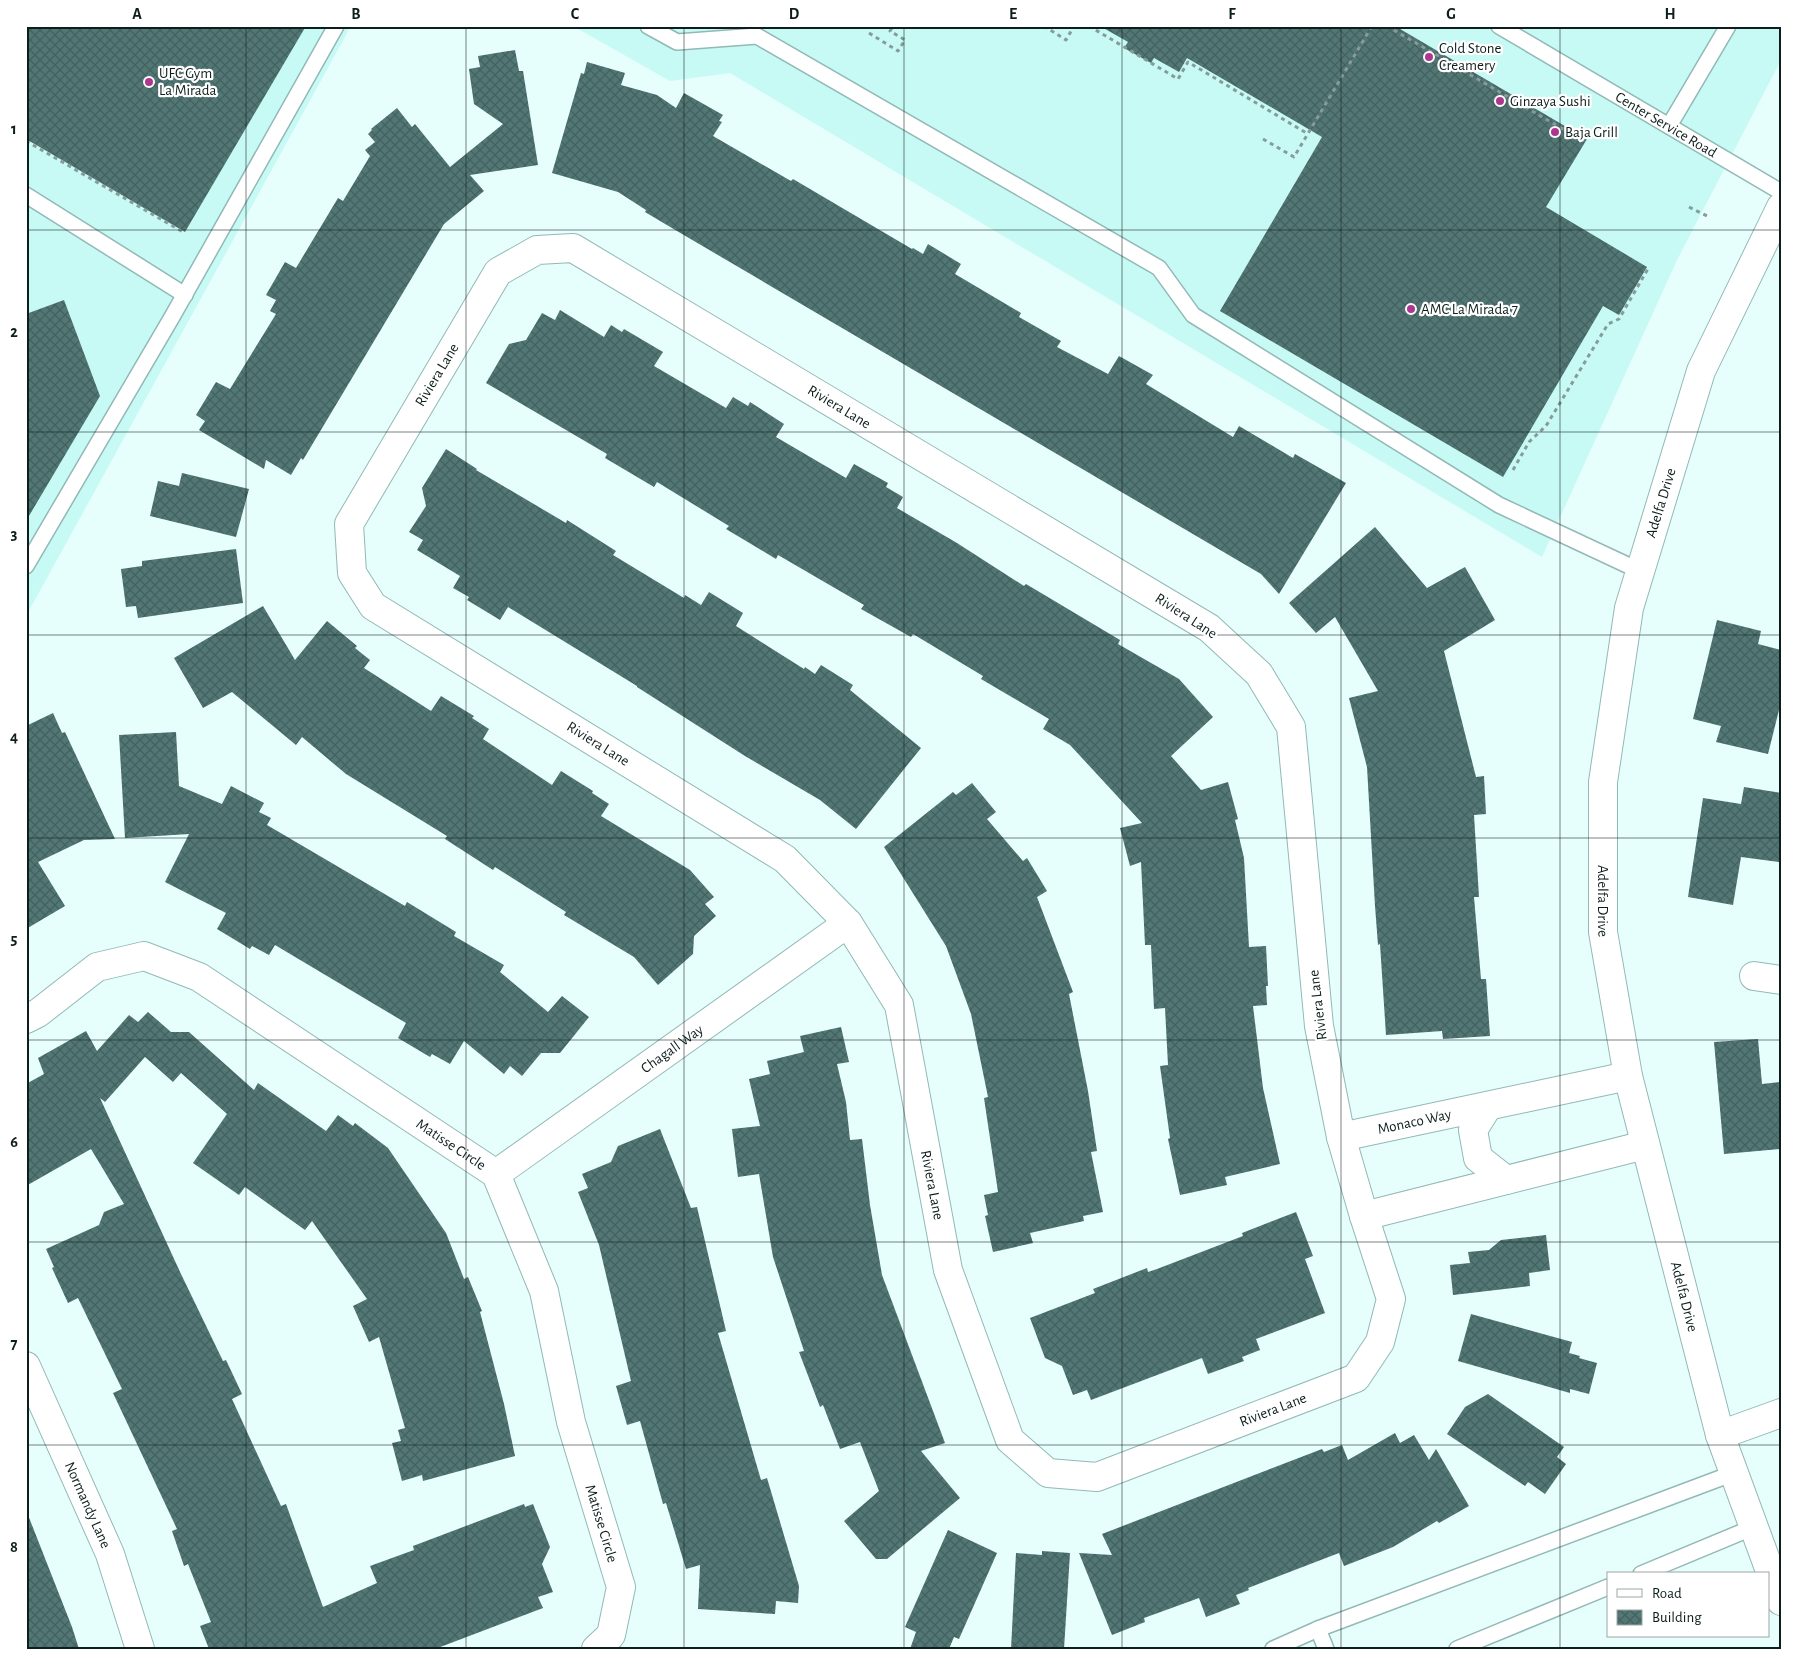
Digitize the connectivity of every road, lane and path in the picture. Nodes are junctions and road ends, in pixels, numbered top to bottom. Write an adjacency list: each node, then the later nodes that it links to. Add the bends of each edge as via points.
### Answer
1 (336, 26): 24 (lane)
2 (648, 26): 27 (lane, via 677,42 757,36 1159,268 1193,315 1499,505)
3 (893, 26): 11 (path, via 890,31 905,40 898,51)
4 (1044, 26): 5 (path, via 1066,40)
5 (1074, 26)
6 (1089, 26): 13 (path, via 1178,79 1188,62)
7 (1372, 26): 13 (path)
8 (1387, 26): 16 (path)
9 (1499, 26): 12 (lane, Center Service Road)
10 (1728, 26): 12 (lane)
11 (869, 33)
12 (1669, 126): 17 (lane, Center Service Road)
13 (1308, 134): 14 (path, via 1294,157)
14 (1263, 139)
15 (26, 141): 22 (path)
16 (1585, 142)
17 (1781, 192)
18 (26, 195): 24 (lane)
19 (1689, 206): 21 (path)
20 (1781, 207): 27 (street, Adelfa Drive, via 1701,371)
21 (1707, 216)
22 (183, 232)
23 (1649, 267): 25 (path, via 1619,319 1608,324 1546,426 1529,442)
24 (185, 295): 26 (lane)
25 (1513, 470)
26 (26, 566)
27 (1640, 571): 32 (street, Adelfa Drive, via 1629,608 1604,782 1603,932)
28 (848, 923): 34 (street, Riviera Lane, via 785,859 373,606 352,572 349,524 498,272 537,250 573,248 1209,628 1260,674 1291,727 1319,1026); 36 (street, Chagall Way); 38 (street, Riviera Lane, via 899,1005 948,1270 1010,1440 1048,1473 1097,1477 1356,1378 1380,1342 1391,1299)
29 (1754, 976): 30 (street)
30 (1781, 980)
31 (26, 1019): 36 (street, Matisse Circle, via 97,967 144,956 199,977)
32 (1628, 1076): 33 (street, Monaco Way); 35 (street, Adelfa Drive)
33 (1488, 1106): 34 (street, Monaco Way); 37 (street, Monaco Way, via 1473,1130 1478,1158)
34 (1341, 1138): 38 (street, Riviera Lane)
35 (1645, 1145): 37 (street); 41 (street, Adelfa Drive)
36 (496, 1174): 49 (street, Matisse Circle, via 544,1290 572,1422 621,1587 611,1635)
37 (1506, 1180): 38 (street)
38 (1364, 1216)
39 (26, 1366): 48 (street, Normandy Lane, via 110,1554)
40 (1781, 1414): 41 (street)
41 (1720, 1435): 42 (street, Adelfa Drive)
42 (1734, 1473): 43 (street, Adelfa Drive); 47 (lane)
43 (1754, 1527): 44 (lane); 46 (street, Adelfa Drive)
44 (1647, 1572)
45 (1607, 1588): 52 (lane)
46 (1781, 1601)
47 (1318, 1629): 50 (lane); 51 (lane)
48 (140, 1649)
49 (596, 1649)
50 (1273, 1649)
51 (1326, 1649)
52 (1457, 1649)

